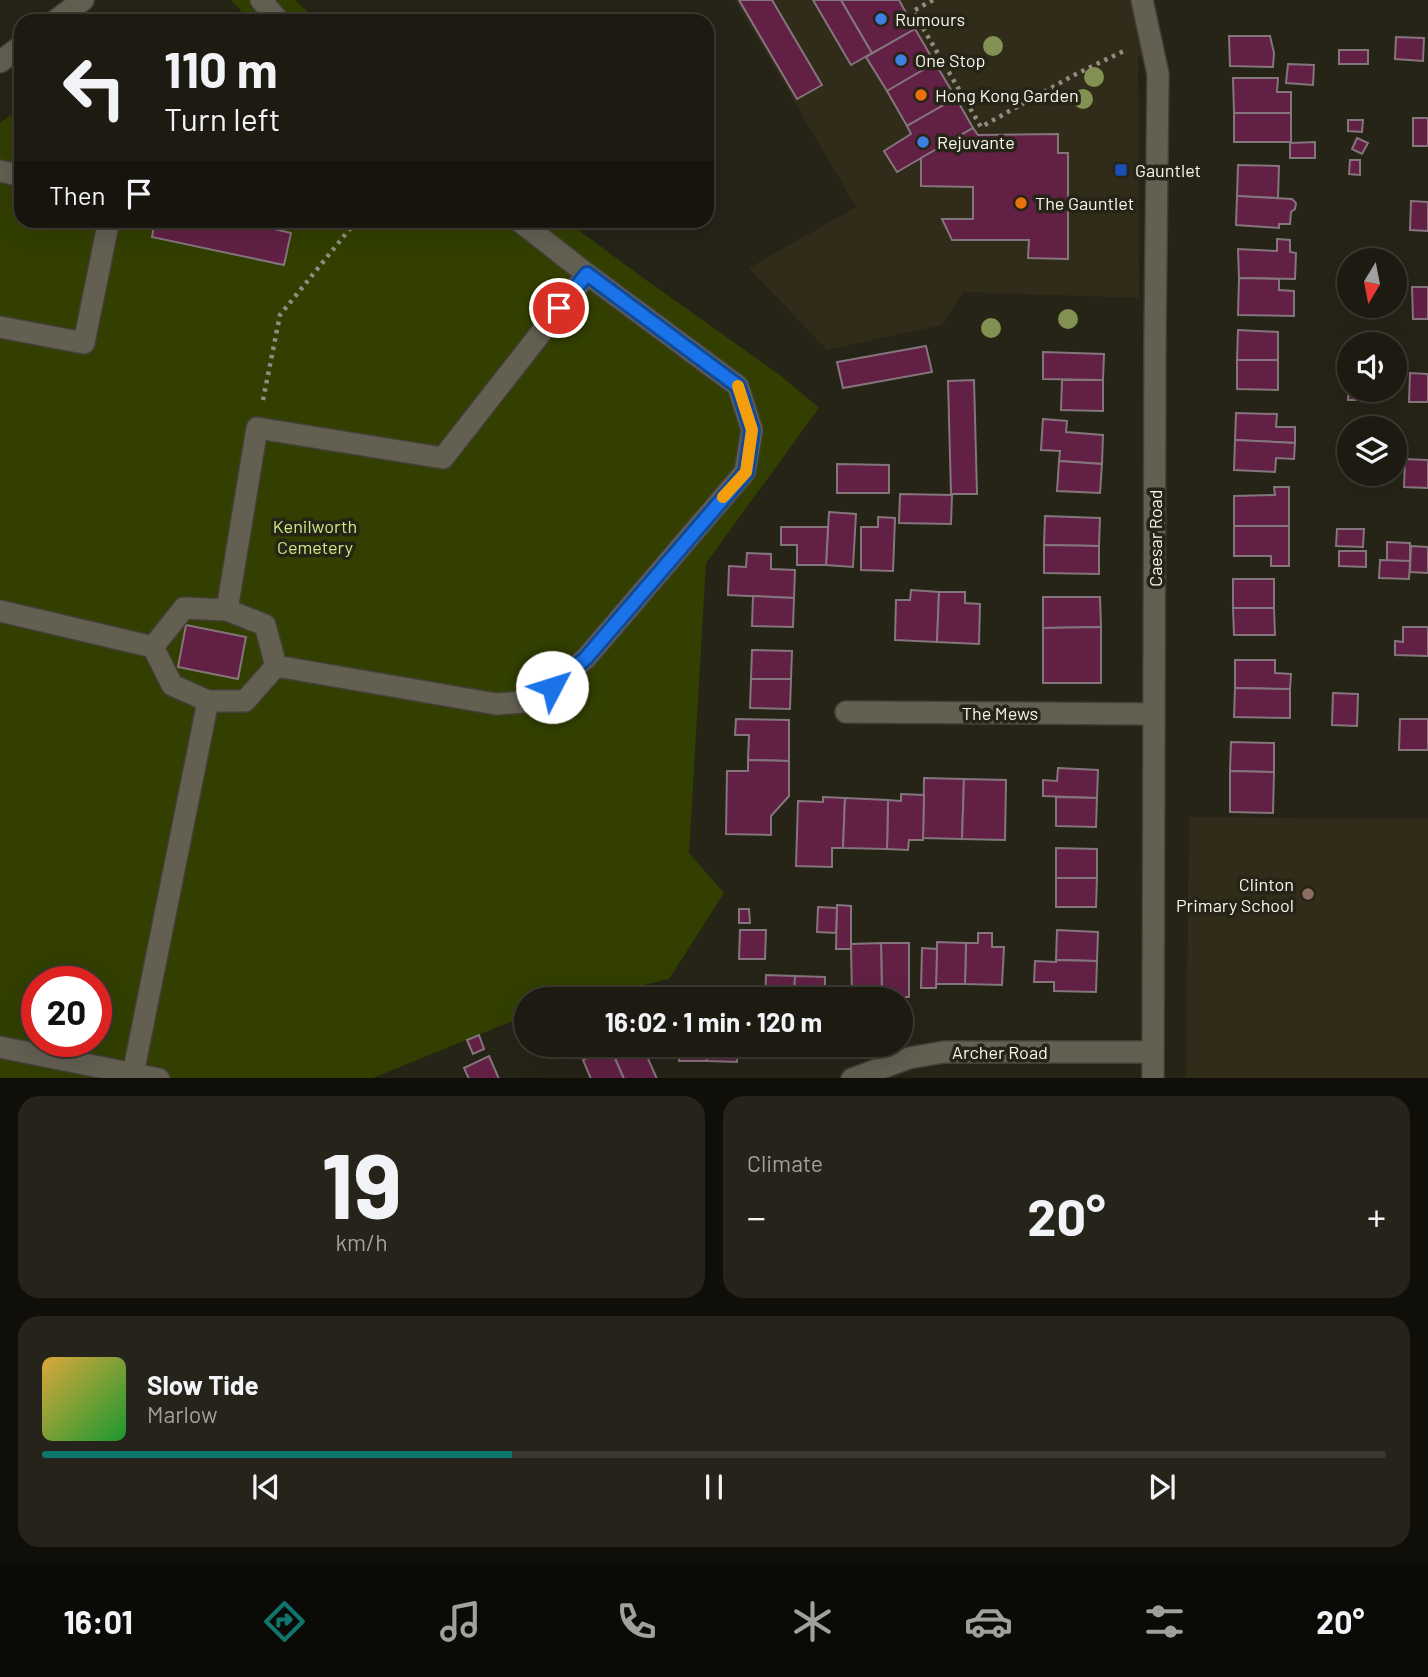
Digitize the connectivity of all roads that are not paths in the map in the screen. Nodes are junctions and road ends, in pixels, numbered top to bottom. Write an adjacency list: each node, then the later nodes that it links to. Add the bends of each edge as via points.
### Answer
1 (83, 0): 4 (street)
2 (261, 0): 5 (street)
3 (1142, 0): 18 (street, Caesar Road, via 1158,74)
4 (64, 14)
5 (273, 14)
6 (14, 51): 7 (street)
7 (0, 62)
8 (107, 228): 11 (street, via 84,343)
9 (528, 228): 10 (street)
10 (587, 274): 12 (street, via 443,458 257,428); 15 (street, via 738,386 752,430 746,472 586,658 536,701 496,704)
11 (0, 327)
12 (227, 610): 14 (street, via 184,608); 15 (street, via 265,625)
13 (0, 611): 14 (street)
14 (153, 647): 16 (street, via 172,685)
15 (276, 666): 16 (street, via 246,701)
16 (208, 701): 21 (street)
17 (846, 712): 18 (street, The Mews)
18 (1154, 714): 20 (street, Caesar Road)
19 (0, 1048): 21 (street)
20 (1153, 1052): 23 (street, Archer Road, via 944,1052 909,1058); 24 (street, Caesar Road)
21 (132, 1076): 22 (street)
22 (150, 1078)
23 (855, 1078)
24 (1153, 1078)

